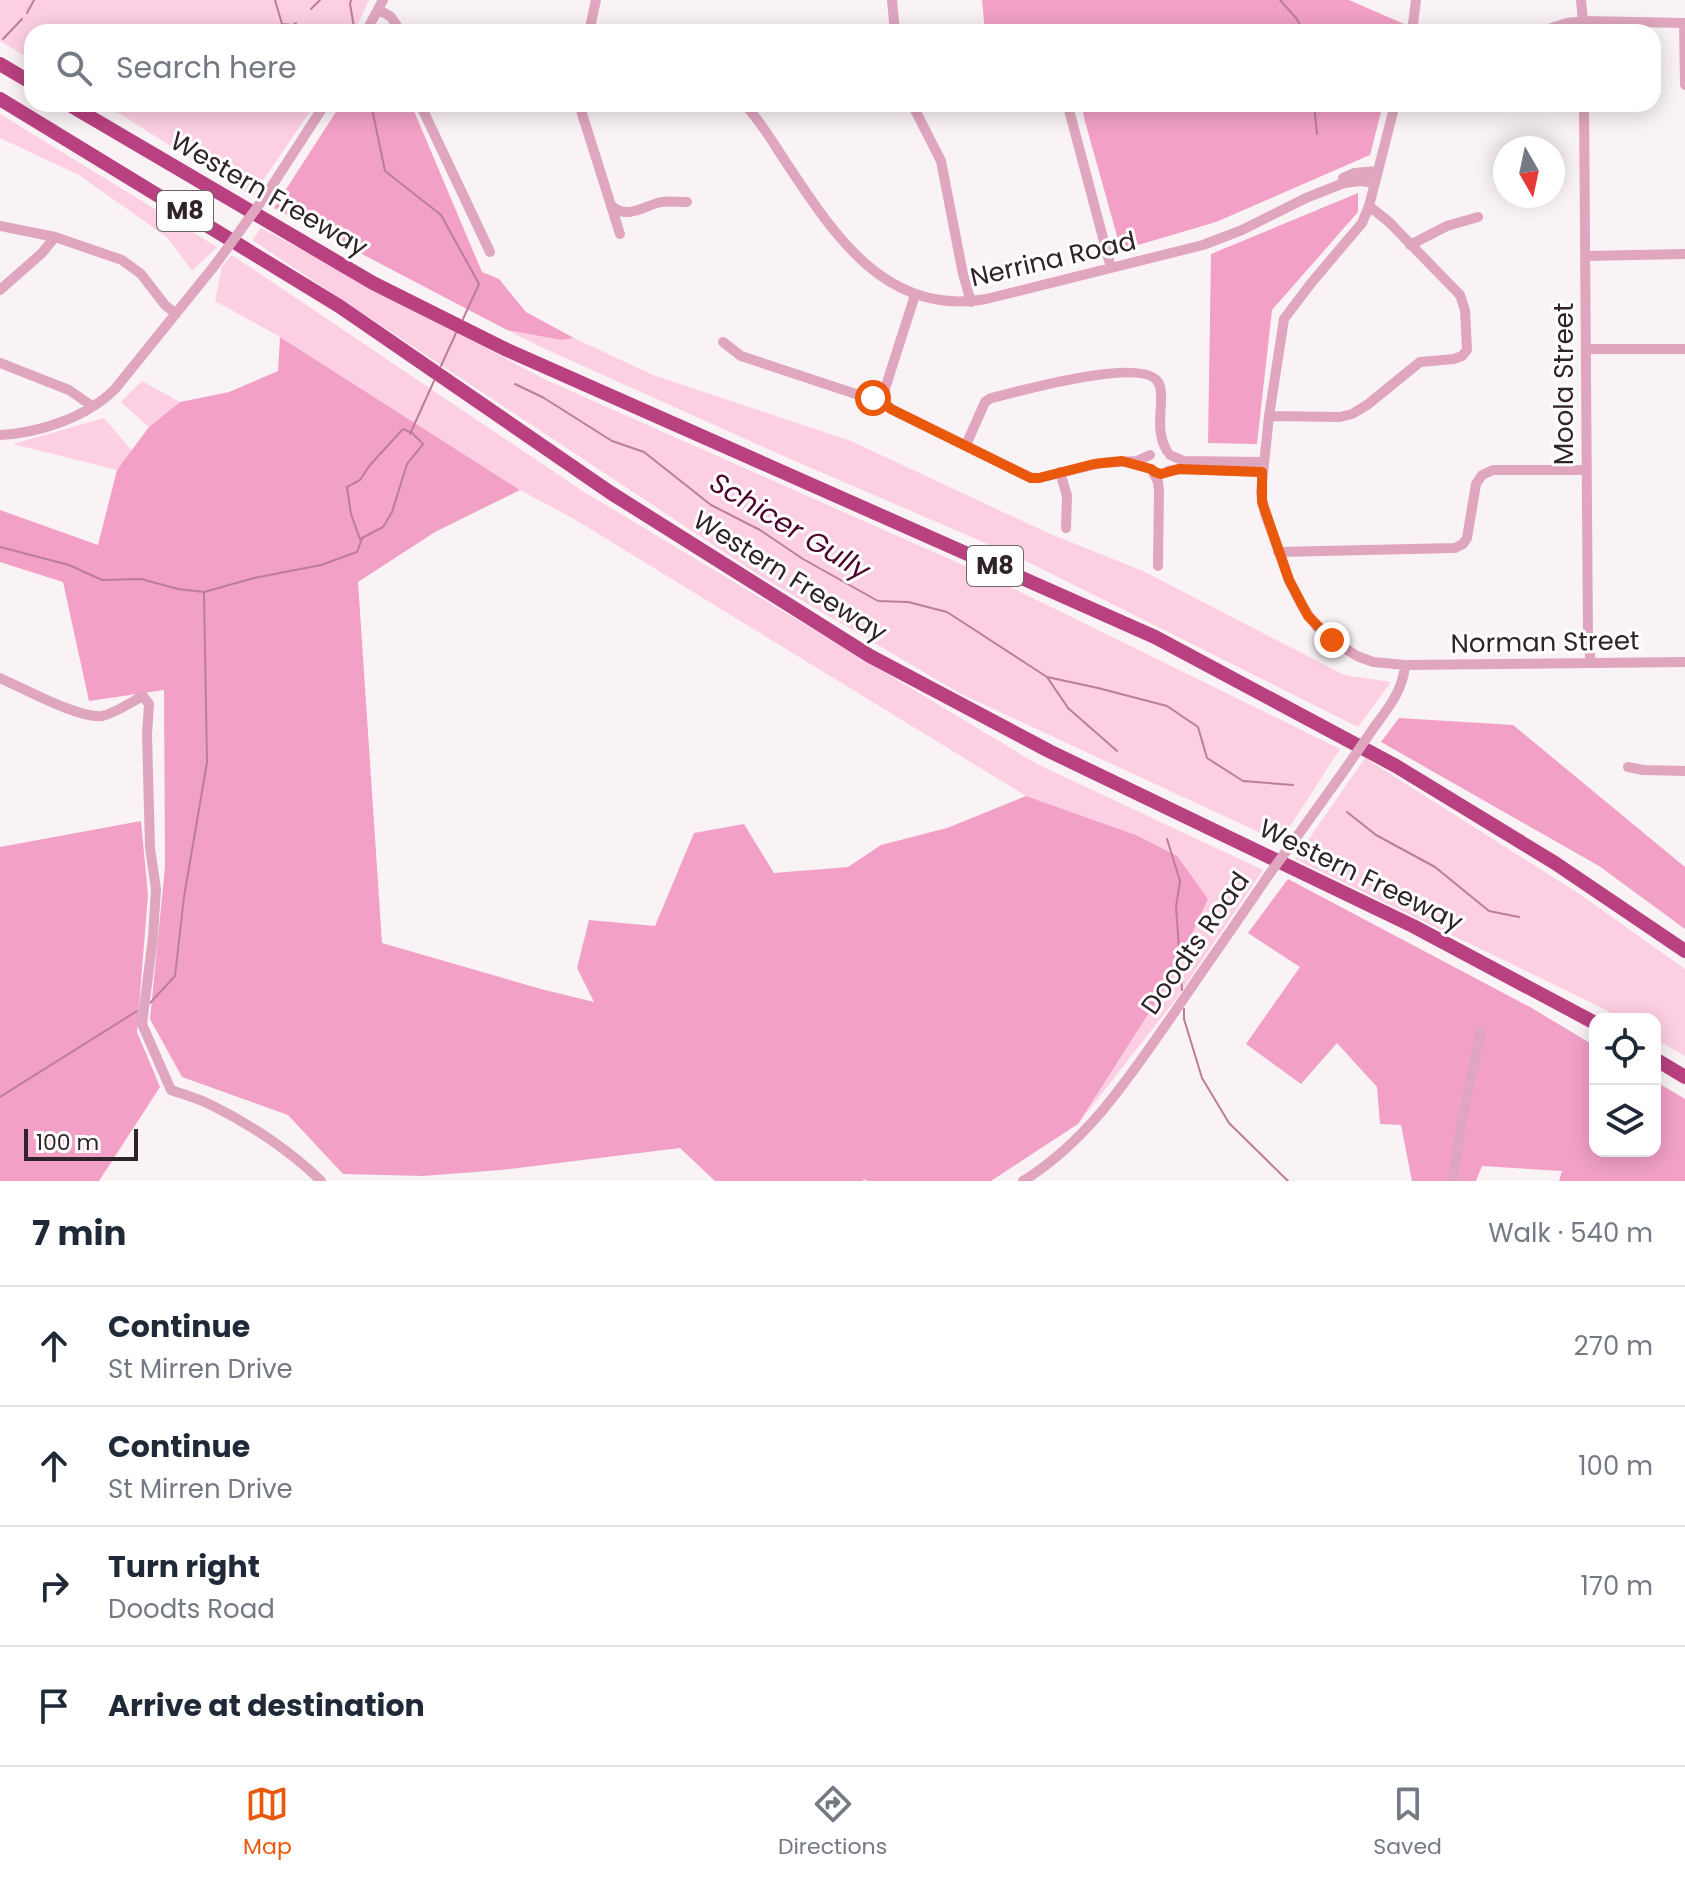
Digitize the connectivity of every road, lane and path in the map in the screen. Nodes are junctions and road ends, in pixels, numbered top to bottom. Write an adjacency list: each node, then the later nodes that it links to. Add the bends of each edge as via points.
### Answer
1 (596, 0): 9 (street)
2 (892, 0): 10 (street)
3 (1416, 0): 11 (street)
4 (1581, 0): 12 (street)
5 (380, 4): 7 (street); 8 (street)
6 (1684, 23): 13 (street); 16 (street)
7 (370, 24)
8 (396, 24)
9 (591, 24)
10 (894, 24)
11 (1413, 24)
12 (1584, 24)
13 (1651, 24)
14 (0, 64): 15 (highway)
15 (24, 78)
16 (1685, 85)
17 (0, 99): 77 (highway, Western Freeway / M8, via 339,306 611,493 870,656 1049,751 1413,926)
18 (82, 112): 76 (highway, Western Freeway / M8, via 373,283 505,349 1155,637 1396,766 1555,863)
19 (320, 112): 45 (street, bridge, via 266,195)
20 (424, 112): 38 (street)
21 (582, 112): 31 (street)
22 (751, 112): 43 (street, Nerrina Road, via 829,226 880,277)
23 (916, 112): 44 (street, via 941,161)
24 (1070, 112): 41 (street)
25 (1393, 112): 27 (street)
26 (1584, 112): 40 (street, Moola Street)
27 (1378, 171): 28 (street); 29 (street, Nerrina Road, via 1348,175)
28 (1375, 183): 29 (street, Nerrina Road, via 1351,181); 32 (street)
29 (1306, 198): 41 (street, Nerrina Road, via 1223,238)
30 (687, 202): 31 (street, via 657,203 626,213)
31 (612, 206): 35 (street)
32 (1369, 206): 37 (street); 54 (street, via 1358,230 1284,319)
33 (1478, 217): 37 (street)
34 (0, 226): 36 (street)
35 (620, 234)
36 (55, 237): 42 (street); 45 (street, via 128,263)
37 (1410, 245): 49 (street, via 1463,300 1467,345)
38 (490, 252)
39 (1685, 254): 40 (street)
40 (1586, 256): 47 (street, Moola Street)
41 (1111, 268): 44 (street, Nerrina Road)
42 (0, 290)
43 (915, 295): 44 (street, Nerrina Road); 52 (street)
44 (968, 302)
45 (176, 314): 53 (street, via 115,389)
46 (723, 342): 52 (street, via 741,356 865,397)
47 (1586, 349): 48 (street); 63 (street, Moola Street)
48 (1685, 349)
49 (1461, 356): 51 (street); 54 (street, via 1420,362 1364,411 1340,417)
50 (0, 363): 53 (street, via 69,390)
51 (1469, 367)
52 (883, 397): 57 (street, via 891,409)
53 (92, 406): 56 (street, via 42,428)
54 (1269, 416): 61 (street)
55 (1160, 429): 57 (street, via 1161,390 1156,378 1142,373 1087,375 991,398); 58 (street); 59 (street)
56 (0, 435)
57 (966, 445): 64 (street, via 1028,477)
58 (1169, 453): 59 (street, via 1159,450); 61 (street, via 1184,461); 65 (street, via 1172,464)
59 (1151, 455): 60 (street); 62 (street)
60 (1122, 461): 62 (street); 64 (street)
61 (1263, 467): 65 (street); 68 (street, via 1262,500)
62 (1151, 469): 65 (street); 66 (street)
63 (1587, 470): 68 (street, via 1484,473 1476,484 1466,548); 71 (street, Moola Street)
64 (1060, 472): 67 (street, via 1067,496)
65 (1167, 472): 66 (street)
66 (1159, 491): 69 (street)
67 (1066, 528)
68 (1278, 552): 72 (street, via 1295,593 1321,631 1365,659)
69 (1158, 566)
70 (1685, 662): 71 (street, Norman Street)
71 (1591, 663): 72 (street, Norman Street)
72 (1405, 665): 82 (street, Doodts Road, bridge, via 1398,693 1144,1057 1062,1153)
73 (0, 678): 81 (street, via 93,716 104,716 143,696 149,704 150,848 156,889 142,1024 171,1090 248,1126)
74 (1628, 767): 75 (street)
75 (1685, 771)
76 (1685, 951)
77 (1589, 1020)
78 (1481, 1031): 83 (street)
79 (1661, 1063): 80 (highway)
80 (1685, 1077)
81 (321, 1181)
82 (1023, 1181)
83 (1453, 1181)

